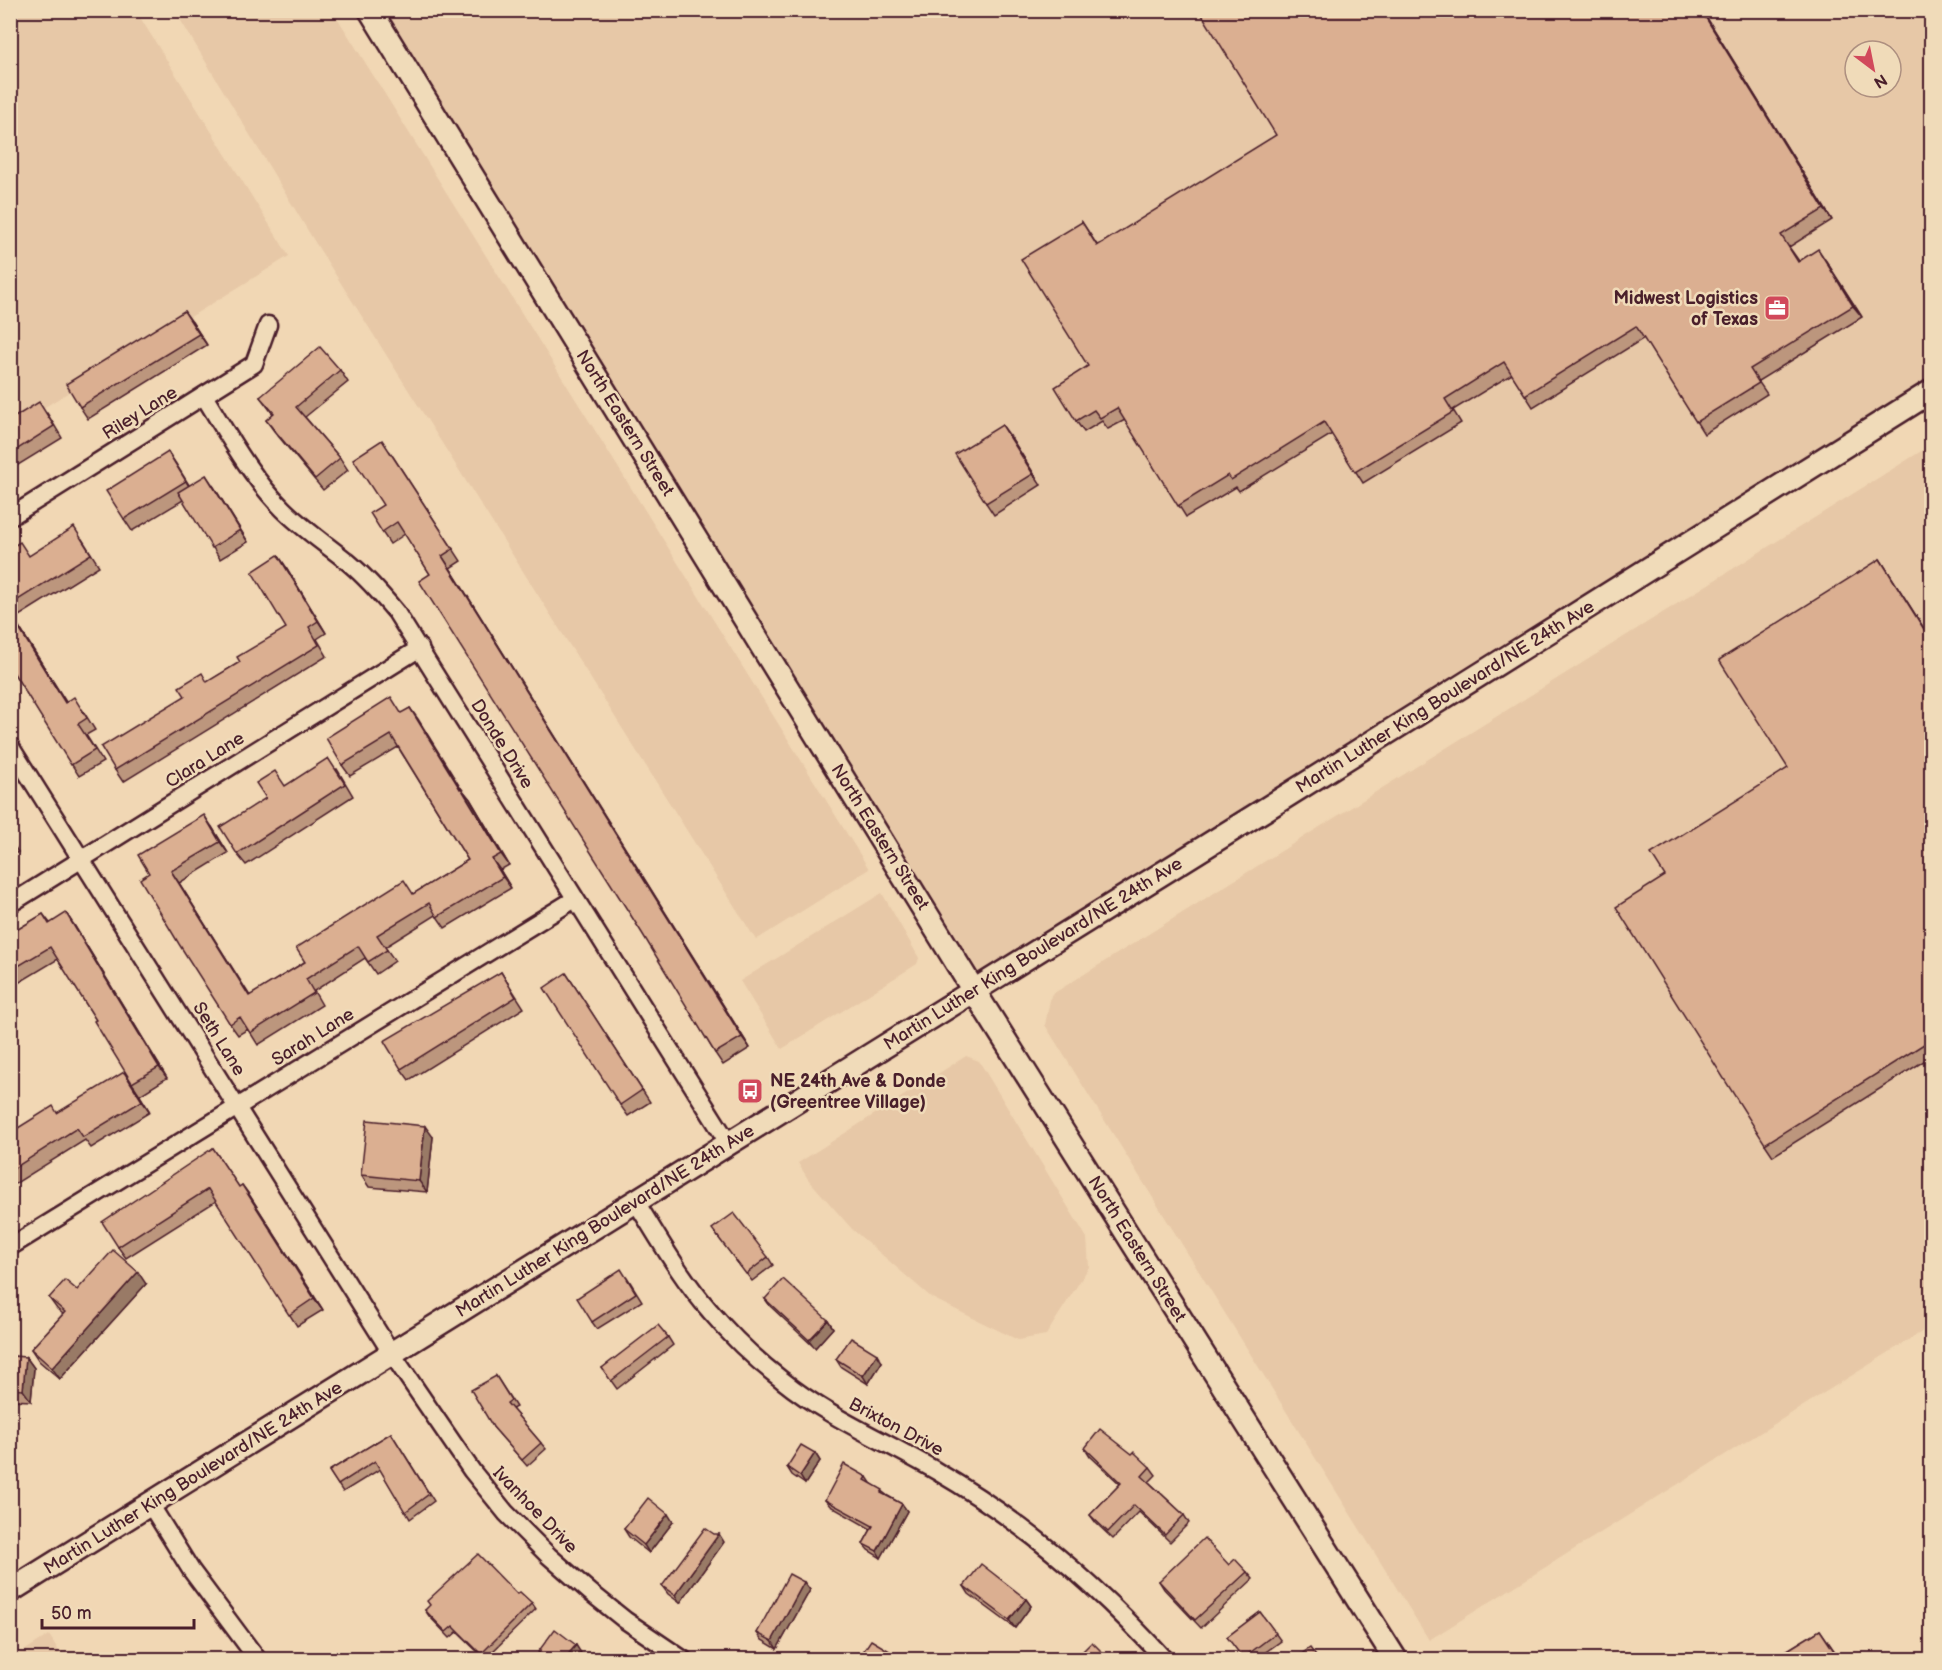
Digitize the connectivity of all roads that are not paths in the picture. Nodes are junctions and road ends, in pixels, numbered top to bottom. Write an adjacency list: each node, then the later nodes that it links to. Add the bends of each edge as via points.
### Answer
1 (370, 10): 11 (main road, North Eastern Street)
2 (268, 325): 4 (street, Riley Lane, via 254,364)
3 (1932, 391): 11 (main road, Martin Luther King Boulevard/NE 24th Ave)
4 (204, 396): 5 (street, Riley Lane); 6 (street, Donde Drive, via 268,493 374,586)
5 (10, 517)
6 (420, 648): 8 (street, Clara Lane); 9 (street, Donde Drive)
7 (10, 746): 8 (street, Seth Lane)
8 (82, 860): 10 (street, Clara Lane); 12 (street, Seth Lane)
9 (575, 898): 12 (street, Sarah Lane); 13 (street, Donde Drive)
10 (10, 904)
11 (974, 991): 13 (main road, Martin Luther King Boulevard/NE 24th Ave); 22 (main road, North Eastern Street)
12 (237, 1106): 15 (street, Sarah Lane); 16 (street, Seth Lane)
13 (729, 1144): 14 (main road, Martin Luther King Boulevard/NE 24th Ave)
14 (636, 1202): 16 (main road, Martin Luther King Boulevard/NE 24th Ave); 21 (street, Brixton Drive, via 710,1311 781,1380 815,1405 937,1471 1036,1537 1075,1569)
15 (10, 1247)
16 (392, 1354): 17 (main road, Martin Luther King Boulevard/NE 24th Ave); 20 (street, Ivanhoe Drive, via 472,1471 506,1513 590,1592)
17 (150, 1504): 18 (main road, Martin Luther King Boulevard/NE 24th Ave); 19 (street, via 191,1570)
18 (10, 1591)
19 (258, 1659)
20 (684, 1659)
21 (1165, 1659)
22 (1396, 1659)

